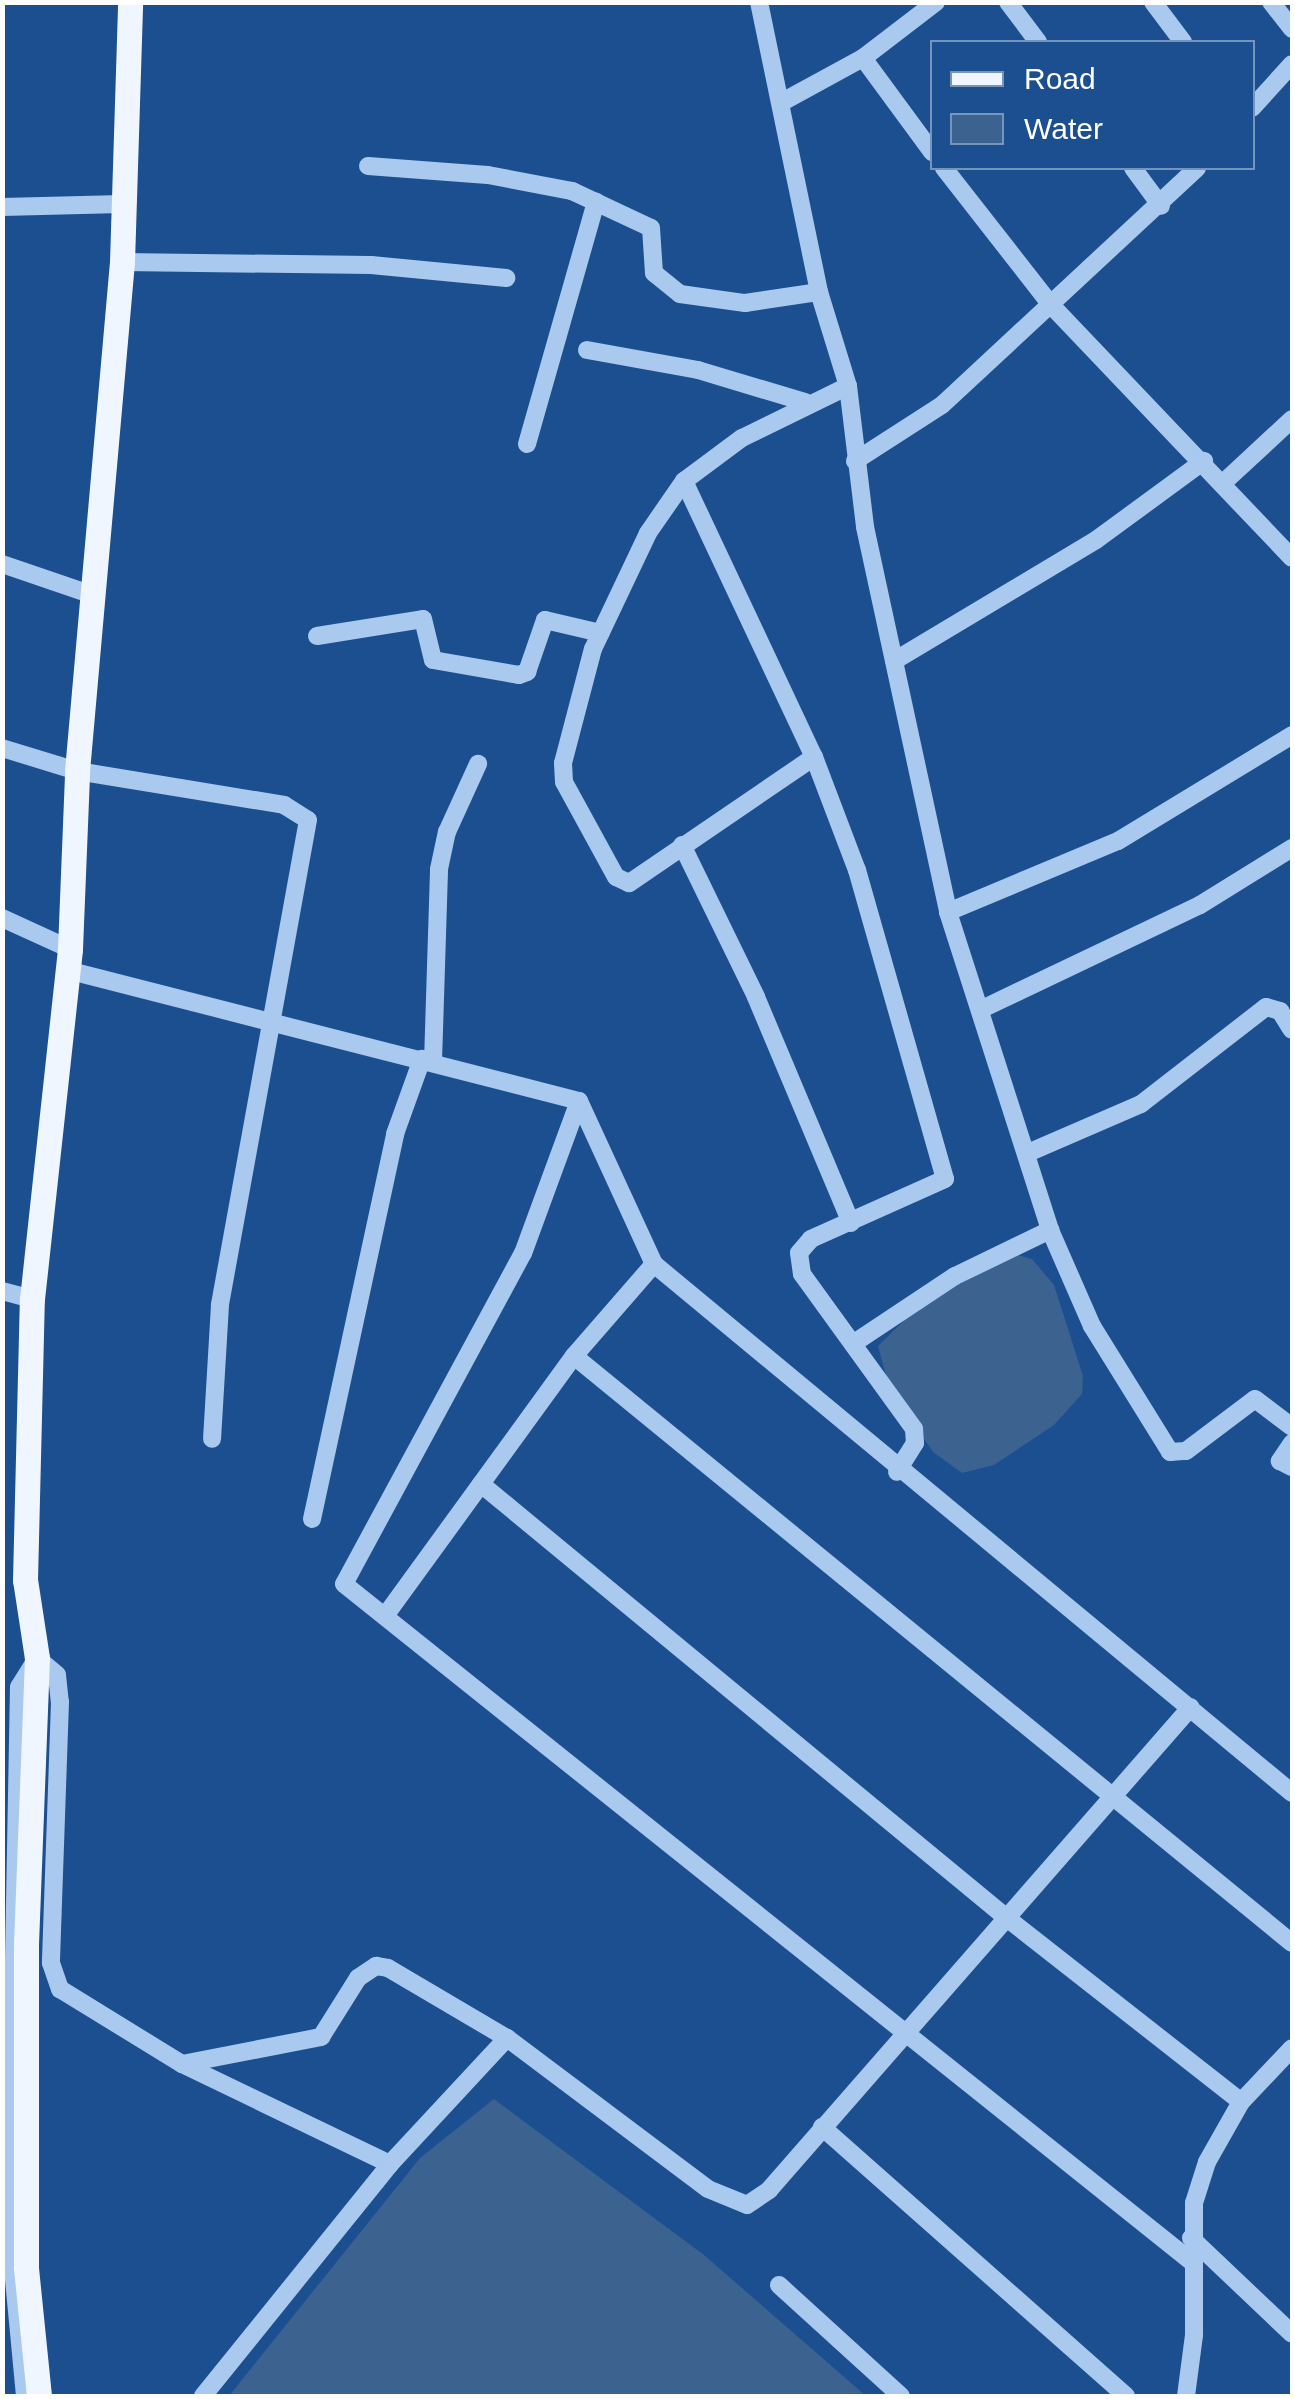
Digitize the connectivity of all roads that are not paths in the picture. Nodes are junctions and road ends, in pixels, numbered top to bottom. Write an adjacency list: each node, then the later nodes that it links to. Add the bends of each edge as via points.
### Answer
1 (130, 2): 20 (main road)
2 (759, 2): 12 (street)
3 (936, 2): 10 (street)
4 (1008, 2): 8 (street)
5 (1153, 2): 9 (street)
6 (1271, 2): 7 (street)
7 (1292, 28)
8 (1036, 40)
9 (1182, 40)
10 (863, 58): 12 (street); 14 (street)
11 (1292, 64): 13 (street)
12 (784, 101): 25 (street)
13 (1255, 105)
14 (930, 149)
15 (368, 166): 19 (street, via 534,181)
16 (946, 170): 26 (street)
17 (1134, 170): 21 (street)
18 (1195, 170): 21 (street)
19 (596, 202): 25 (street, via 652,228 654,273 680,294 745,303); 31 (street)
20 (122, 204): 22 (street); 23 (main road)
21 (1161, 206): 26 (street)
22 (2, 207)
23 (122, 262): 24 (street, via 371,265); 38 (main road)
24 (506, 278)
25 (819, 292): 28 (street)
26 (1051, 305): 32 (street, via 942,405); 33 (street)
27 (587, 350): 29 (street, via 698,370)
28 (848, 386): 29 (street); 32 (street)
29 (805, 402): 34 (street)
30 (1292, 419): 35 (street)
31 (527, 444)
32 (855, 461): 41 (street)
33 (1204, 461): 35 (street); 41 (street, via 1096,540)
34 (684, 481): 39 (street, via 648,533); 44 (street)
35 (1224, 483): 36 (street)
36 (1292, 558)
37 (2, 564): 38 (street)
38 (96, 596): 46 (main road)
39 (600, 633): 40 (street, via 545,620 519,676 433,660 423,619); 47 (street, via 574,711 564,782 620,880 634,880)
40 (317, 636)
41 (894, 661): 49 (street)
42 (1292, 735): 49 (street, via 1118,841)
43 (2, 748): 46 (street)
44 (814, 758): 47 (street); 58 (street, via 857,870 945,1179)
45 (478, 764): 55 (street, via 441,858)
46 (77, 771): 51 (main road); 53 (street, via 302,812 309,837)
47 (682, 845): 58 (street, via 756,996)
48 (1292, 848): 52 (street, via 1200,905)
49 (948, 912): 52 (street)
50 (2, 918): 51 (street)
51 (68, 960): 53 (street); 62 (main road)
52 (984, 1008): 57 (street)
53 (268, 1025): 55 (street); 66 (street, via 220,1305)
54 (1292, 1030): 57 (street, via 1280,1011 1266,1007 1141,1104)
55 (428, 1060): 56 (street); 71 (street, via 396,1134)
56 (579, 1101): 60 (street); 72 (street, via 524,1253 344,1584)
57 (1030, 1152): 59 (street)
58 (851, 1223): 63 (street, via 810,1239 798,1263)
59 (1050, 1230): 63 (street, via 955,1276); 65 (street, via 1092,1326 1170,1452 1186,1451 1255,1398)
60 (654, 1264): 64 (street); 69 (street)
61 (2, 1291): 62 (street)
62 (32, 1299): 73 (main road, via 25,1580)
63 (854, 1343): 69 (street, via 914,1429 915,1444)
64 (574, 1356): 70 (street); 75 (street)
65 (1292, 1428)
66 (212, 1439)
67 (1292, 1443): 68 (street, via 1280,1459)
68 (1292, 1468)
69 (897, 1472): 74 (street)
70 (481, 1484): 72 (street); 77 (street)
71 (312, 1519)
72 (385, 1616): 79 (street, via 775,1922)
73 (37, 1658): 82 (street, via 57,1675 60,1702 53,1978 70,1998); 90 (street, via 18,1687 10,2187); 91 (main road, via 26,2248)
74 (1191, 1707): 75 (street); 76 (street)
75 (1111, 1792): 77 (street); 78 (street)
76 (1292, 1793)
77 (1008, 1919): 79 (street); 83 (street)
78 (1292, 1944)
79 (906, 2035): 84 (street); 87 (street)
80 (508, 2038): 82 (street, via 408,1977 376,1966 358,1978 320,2038); 84 (street, via 736,2204 747,2205 769,2190); 85 (street)
81 (1290, 2054): 83 (street)
82 (182, 2064): 85 (street)
83 (1241, 2102): 86 (street, via 1207,2162)
84 (822, 2127): 94 (street)
85 (390, 2164): 92 (street)
86 (1191, 2238): 87 (street); 89 (street)
87 (1191, 2261): 95 (street, via 1194,2336)
88 (780, 2284): 93 (street)
89 (1292, 2334)
90 (25, 2396)
91 (39, 2396)
92 (203, 2396)
93 (901, 2396)
94 (1126, 2396)
95 (1186, 2396)

